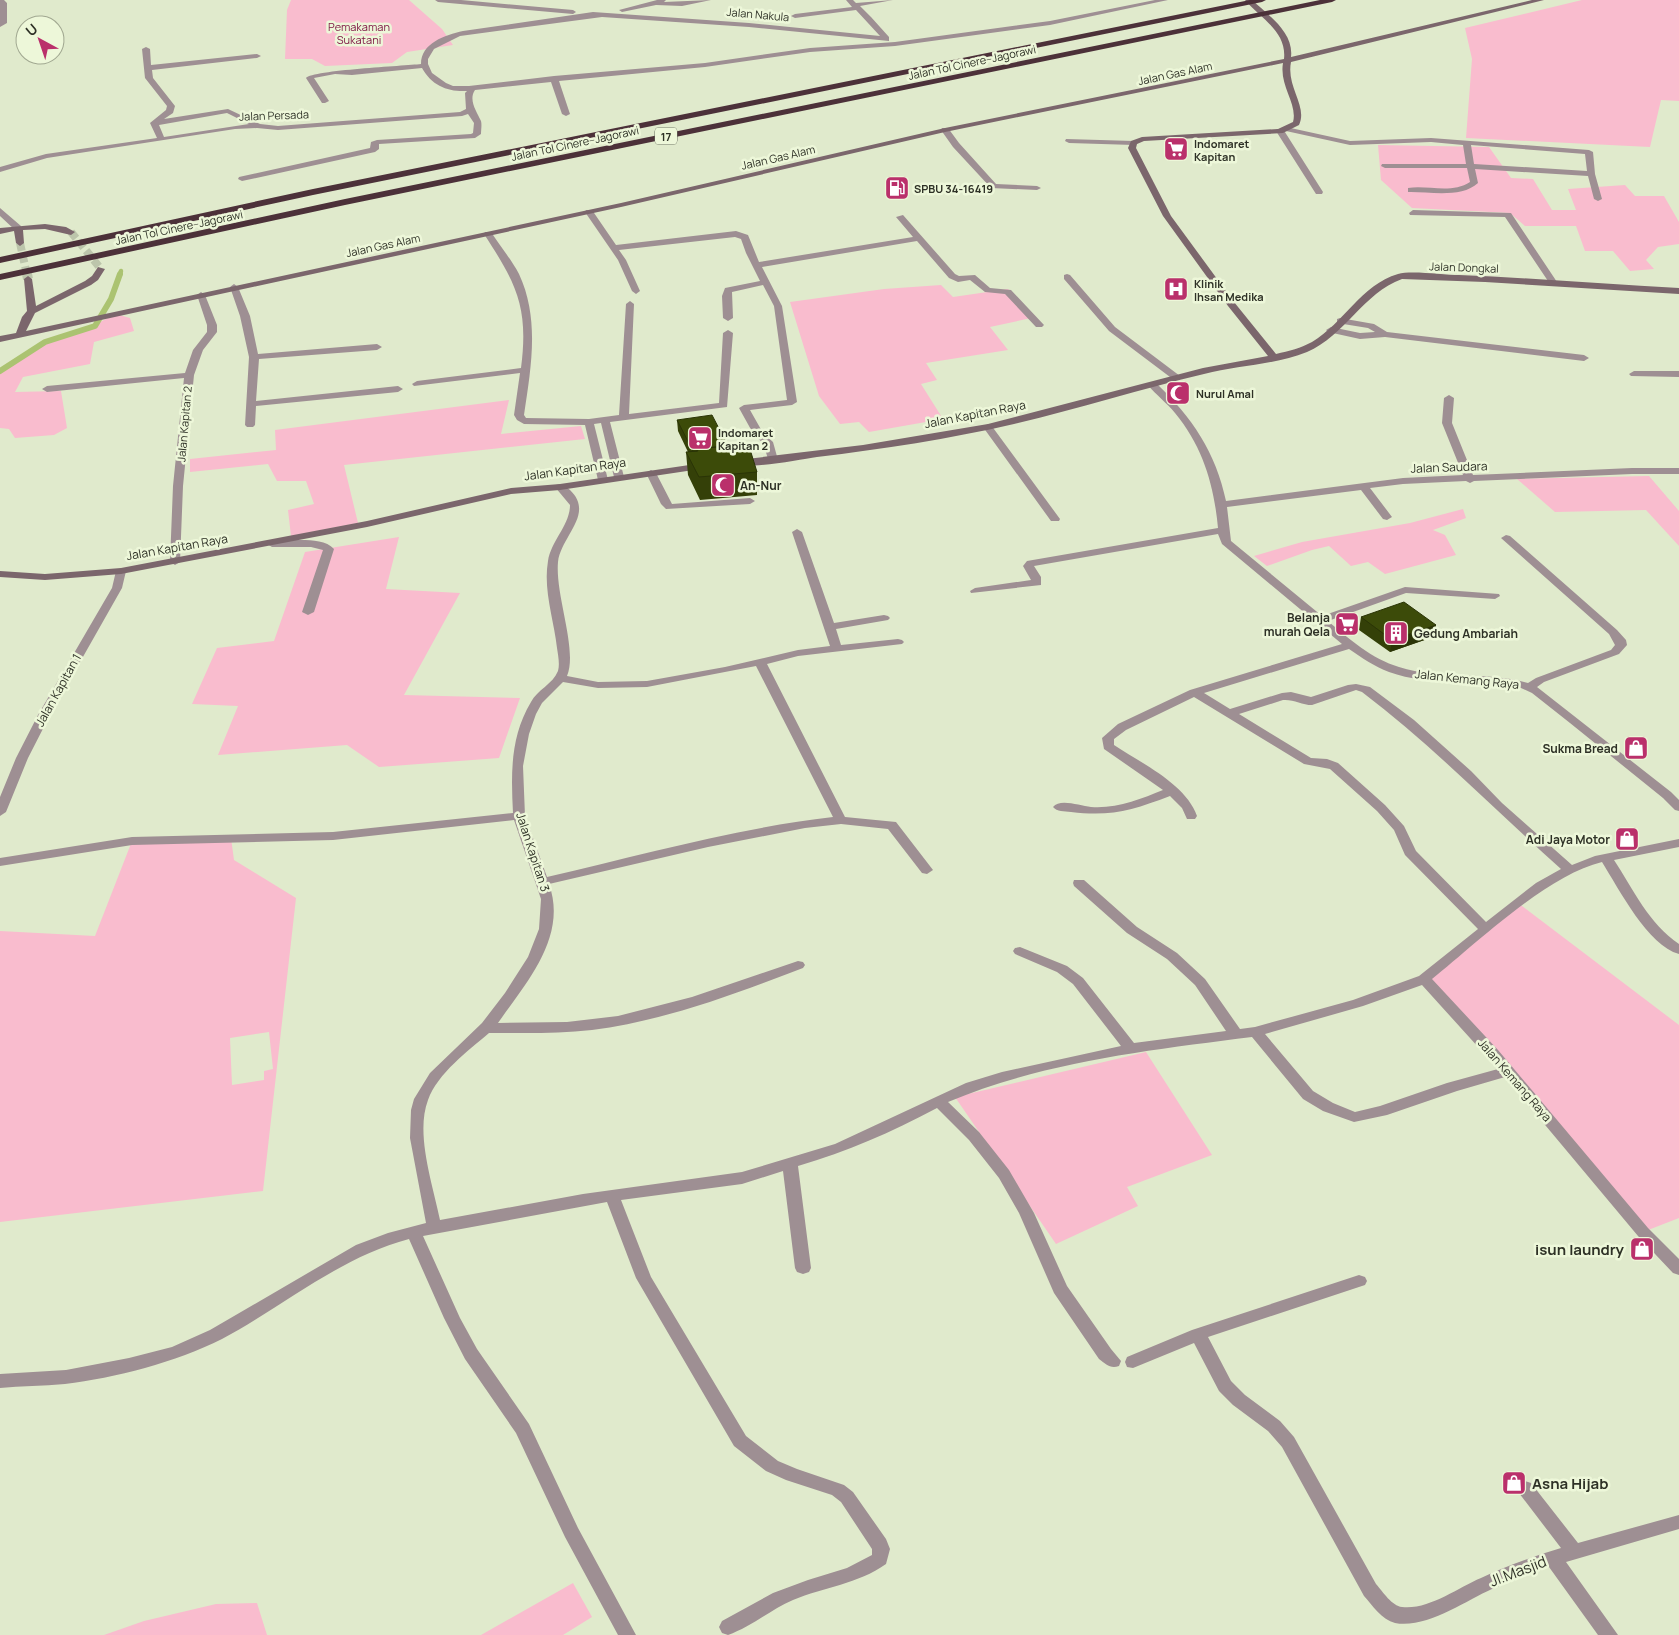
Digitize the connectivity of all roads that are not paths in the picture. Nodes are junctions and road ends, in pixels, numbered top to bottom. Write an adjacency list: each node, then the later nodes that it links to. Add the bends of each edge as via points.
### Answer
1 (0, 0): 17 (street, via 4,3)
2 (438, 0): 11 (street, Jalan Nakula)
3 (541, 0): 14 (street)
4 (708, 0): 12 (street, via 682,4)
5 (890, 0): 13 (street)
6 (1165, 0): 19 (street, via 1033,26)
7 (1248, 0): 22 (street, via 1284,36)
8 (1262, 0): 59 (highway, Jalan Tol Cinere–Jagorawi / 17, via 313,192)
9 (1332, 0): 62 (highway, Jalan Tol Cinere–Jagorawi / 17, via 345,202)
10 (1541, 0): 22 (street, Jalan Gas Alam)
11 (476, 1): 14 (street, Jalan Nakula)
12 (660, 2): 15 (street)
13 (854, 4): 16 (street); 18 (street)
14 (540, 9): 15 (street, Jalan Nakula)
15 (603, 15): 18 (street, Jalan Nakula, via 749,24); 23 (street, via 452,36 429,50)
16 (795, 16)
17 (1, 24)
18 (886, 39): 19 (street, Jalan Nakula)
19 (895, 44): 25 (street)
20 (146, 49): 24 (street)
21 (257, 56): 24 (street)
22 (1288, 60): 32 (street, via 1286,80 1298,117); 33 (street, Jalan Gas Alam)
23 (425, 66): 26 (street, via 438,83); 27 (street, via 312,76 310,78)
24 (147, 68): 30 (street, via 149,78 171,106 170,111)
25 (554, 78): 26 (street); 29 (street)
26 (472, 89): 28 (street, via 469,93)
27 (325, 101)
28 (470, 110): 31 (street, Jalan Persada, via 454,115 354,123 278,128); 43 (street, via 478,123 477,134 472,136 377,142 373,145 375,149 368,152)
29 (566, 114)
30 (154, 123): 31 (street, via 228,111); 35 (street)
31 (257, 126): 35 (street, Jalan Persada)
32 (1289, 129): 34 (street); 37 (street, via 1350,143)
33 (946, 130): 44 (street, via 992,185); 49 (street, Jalan Gas Alam)
34 (1280, 132): 38 (street, via 1153,138); 46 (street)
35 (161, 139): 41 (street, Jalan Persada, via 38,158)
36 (1069, 141): 38 (street)
37 (1466, 142): 40 (street); 42 (street, via 1589,152)
38 (1134, 143): 82 (street, via 1135,155 1167,216)
39 (1386, 166): 40 (street)
40 (1469, 166): 42 (street); 45 (street, via 1474,183 1470,187)
41 (0, 170)
42 (1591, 174): 47 (street)
43 (242, 179)
44 (1037, 188)
45 (1411, 190)
46 (1319, 192)
47 (1598, 199)
48 (0, 211): 52 (street)
49 (589, 212): 55 (street, Jalan Gas Alam); 58 (street)
50 (1413, 213): 66 (street, via 1508,215)
51 (900, 217): 56 (street)
52 (18, 228): 53 (street); 54 (street, via 48,227); 57 (street)
53 (0, 231)
54 (71, 232)
55 (488, 234): 67 (street, Jalan Gas Alam); 85 (street, via 515,275 527,308)
56 (919, 238): 60 (street); 75 (street, via 952,276 972,278 988,290 1008,292)
57 (20, 243)
58 (613, 248): 60 (street, via 739,235 745,237); 68 (street)
59 (0, 260)
60 (756, 265): 65 (street)
61 (101, 269): 72 (street, via 88,283)
62 (0, 277)
63 (1067, 277): 89 (street, via 1112,329)
64 (28, 279): 72 (street)
65 (766, 282): 73 (street, via 728,290); 101 (street, via 778,306 792,402 744,408 759,435 768,442)
66 (1553, 282): 69 (street, Jalan Dongkal); 74 (street, Jalan Dongkal, via 1402,276 1384,283)
67 (234, 287): 70 (street, Jalan Gas Alam); 83 (street, via 245,316)
68 (636, 291)
69 (1679, 291)
70 (201, 294): 79 (street, Jalan Gas Alam); 88 (street, Jalan Kapitan 2, via 212,332 198,350)
71 (630, 304): 96 (street)
72 (32, 311): 79 (street)
73 (728, 318)
74 (1340, 321): 76 (street, Jalan Dongkal); 78 (street, via 1371,326)
75 (1039, 325)
76 (1332, 330): 78 (street, via 1360,336); 82 (street, Jalan Dongkal, via 1305,349)
77 (728, 333): 96 (street, via 724,405)
78 (1385, 334): 84 (street)
79 (20, 335): 80 (street, Jalan Gas Alam)
80 (0, 339)
81 (377, 347): 83 (street)
82 (1274, 357): 89 (street, Jalan Dongkal)
83 (254, 358): 95 (street)
84 (1584, 358)
85 (525, 370): 90 (street); 98 (street, via 520,418 532,423)
86 (1634, 374): 87 (street)
87 (1679, 374)
88 (189, 375): 92 (street); 117 (street, Jalan Kapitan 2, via 178,486)
89 (1177, 378): 91 (street, Jalan Kapitan Raya)
90 (418, 384)
91 (1153, 386): 100 (street, Jalan Kapitan Raya); 110 (street, Jalan Kemang Raya, via 1177,407 1194,431 1206,455)
92 (47, 389)
93 (398, 389): 95 (street)
94 (1449, 398): 106 (street, via 1447,423)
95 (252, 404): 99 (street)
96 (624, 418): 97 (street)
97 (605, 420): 98 (street); 104 (street)
98 (589, 422): 105 (street)
99 (250, 425)
100 (988, 427): 101 (street, Jalan Kapitan Raya, via 852,451); 112 (street)
101 (773, 460): 103 (street, Jalan Kapitan Raya)
102 (1679, 471): 106 (street, Jalan Saudara)
103 (651, 473): 104 (street, Jalan Kapitan Raya); 109 (street, via 670,507)
104 (619, 477): 105 (street, Jalan Kapitan Raya)
105 (603, 480): 108 (street, Jalan Kapitan Raya)
106 (1470, 480): 107 (street, Jalan Saudara, via 1403,481)
107 (1362, 486): 110 (street, Jalan Saudara); 111 (street)
108 (560, 487): 116 (street, Jalan Kapitan Raya, via 511,491); 130 (street, via 576,506 575,514 561,537 552,572 564,659)
109 (750, 501)
110 (1221, 505): 113 (street, Jalan Kemang Raya)
111 (1387, 517)
112 (1055, 519)
113 (1222, 530): 120 (street, via 1031,563 1028,566 1037,583); 124 (street, Jalan Kemang Raya, via 1230,547)
114 (796, 532): 125 (street)
115 (1506, 538): 131 (street, via 1614,632 1622,645 1615,652 1540,680)
116 (272, 544): 117 (street, Jalan Kapitan Raya); 122 (street, via 318,544 329,549)
117 (175, 562): 118 (street, Jalan Kapitan Raya)
118 (121, 571): 119 (street, Jalan Kapitan Raya, via 45,577); 138 (street, Jalan Kapitan 1, via 117,588 66,674 26,751)
119 (0, 574)
120 (974, 591)
121 (1495, 596): 124 (street, via 1406,590)
122 (308, 612)
123 (884, 618): 125 (street)
124 (1321, 620): 127 (street, Jalan Kemang Raya)
125 (830, 627): 128 (street)
126 (898, 642): 128 (street)
127 (1350, 645): 131 (street, Jalan Kemang Raya, via 1376,662 1406,673 1517,682); 132 (street)
128 (838, 649): 129 (street, via 798,653)
129 (760, 662): 130 (street, via 648,684 598,685); 141 (street)
130 (560, 678): 139 (street, Jalan Kapitan 3, via 537,701 523,734 517,766)
131 (1530, 687): 135 (street, Jalan Kemang Raya)
132 (1194, 692): 133 (street); 134 (street, via 1118,729 1106,741 1112,749)
133 (1230, 713): 146 (street, via 1282,697 1312,701 1348,688 1366,689 1410,723); 149 (street, via 1308,761 1327,763 1338,770 1382,808 1400,829 1410,852)
134 (1173, 790): 136 (street, via 1102,811); 140 (street, via 1186,804)
135 (1673, 794): 137 (street, Jalan Kemang Raya)
136 (1059, 807)
137 (1679, 807)
138 (0, 812)
139 (519, 816): 144 (street, via 333,836 132,841); 147 (street, Jalan Kapitan 3)
140 (1191, 816)
141 (840, 820): 145 (street, via 892,825); 147 (street, via 708,843)
142 (1679, 843): 143 (street)
143 (1606, 858): 146 (street); 150 (street, via 1651,927)
144 (0, 862)
145 (927, 870)
146 (1570, 870): 149 (street, via 1542,886)
147 (542, 882): 154 (street, Jalan Kapitan 3, via 549,912 540,944 519,987)
148 (1079, 883): 156 (street, via 1200,982)
149 (1486, 929): 153 (street)
150 (1679, 950)
151 (1020, 951): 157 (street, via 1062,969 1078,980)
152 (798, 964): 154 (street, via 754,982 697,999 593,1025)
153 (1424, 979): 155 (street, via 1358,1003); 158 (street, Jalan Kemang Raya)
154 (486, 1028): 162 (street, Jalan Kapitan 3, via 432,1082 418,1109 422,1165)
155 (1255, 1032): 156 (street); 158 (street, via 1308,1095 1354,1117)
156 (1235, 1033): 157 (street)
157 (1131, 1049): 159 (street, via 1002,1077)
158 (1508, 1071): 165 (street, Jalan Kemang Raya, via 1643,1232)
159 (938, 1101): 160 (street, via 869,1136); 168 (street, via 974,1136 1004,1174 1036,1234 1060,1289)
160 (790, 1165): 161 (street, via 733,1179); 164 (street)
161 (612, 1197): 162 (street); 175 (street, via 642,1272 740,1441 772,1466 827,1486 847,1497 881,1549 880,1560 859,1574 796,1591)
162 (434, 1227): 163 (street)
163 (414, 1232): 170 (street, via 361,1249 252,1314 176,1352 129,1365 66,1376); 176 (street, via 471,1354 523,1429 571,1532)
164 (804, 1268)
165 (1679, 1269)
166 (1360, 1281): 167 (street)
167 (1198, 1334): 169 (street); 174 (street, Jl.Masjid, via 1225,1386 1274,1426 1288,1442 1370,1590 1396,1615 1412,1616 1432,1610 1487,1582)
168 (1112, 1361)
169 (1133, 1362)
170 (0, 1381)
171 (1525, 1488): 173 (street)
172 (1679, 1522): 173 (street, Jl.Masjid)
173 (1574, 1552): 174 (street, Jl.Masjid)
174 (1553, 1558): 177 (street)
175 (728, 1627)
176 (627, 1635)
177 (1608, 1635)

